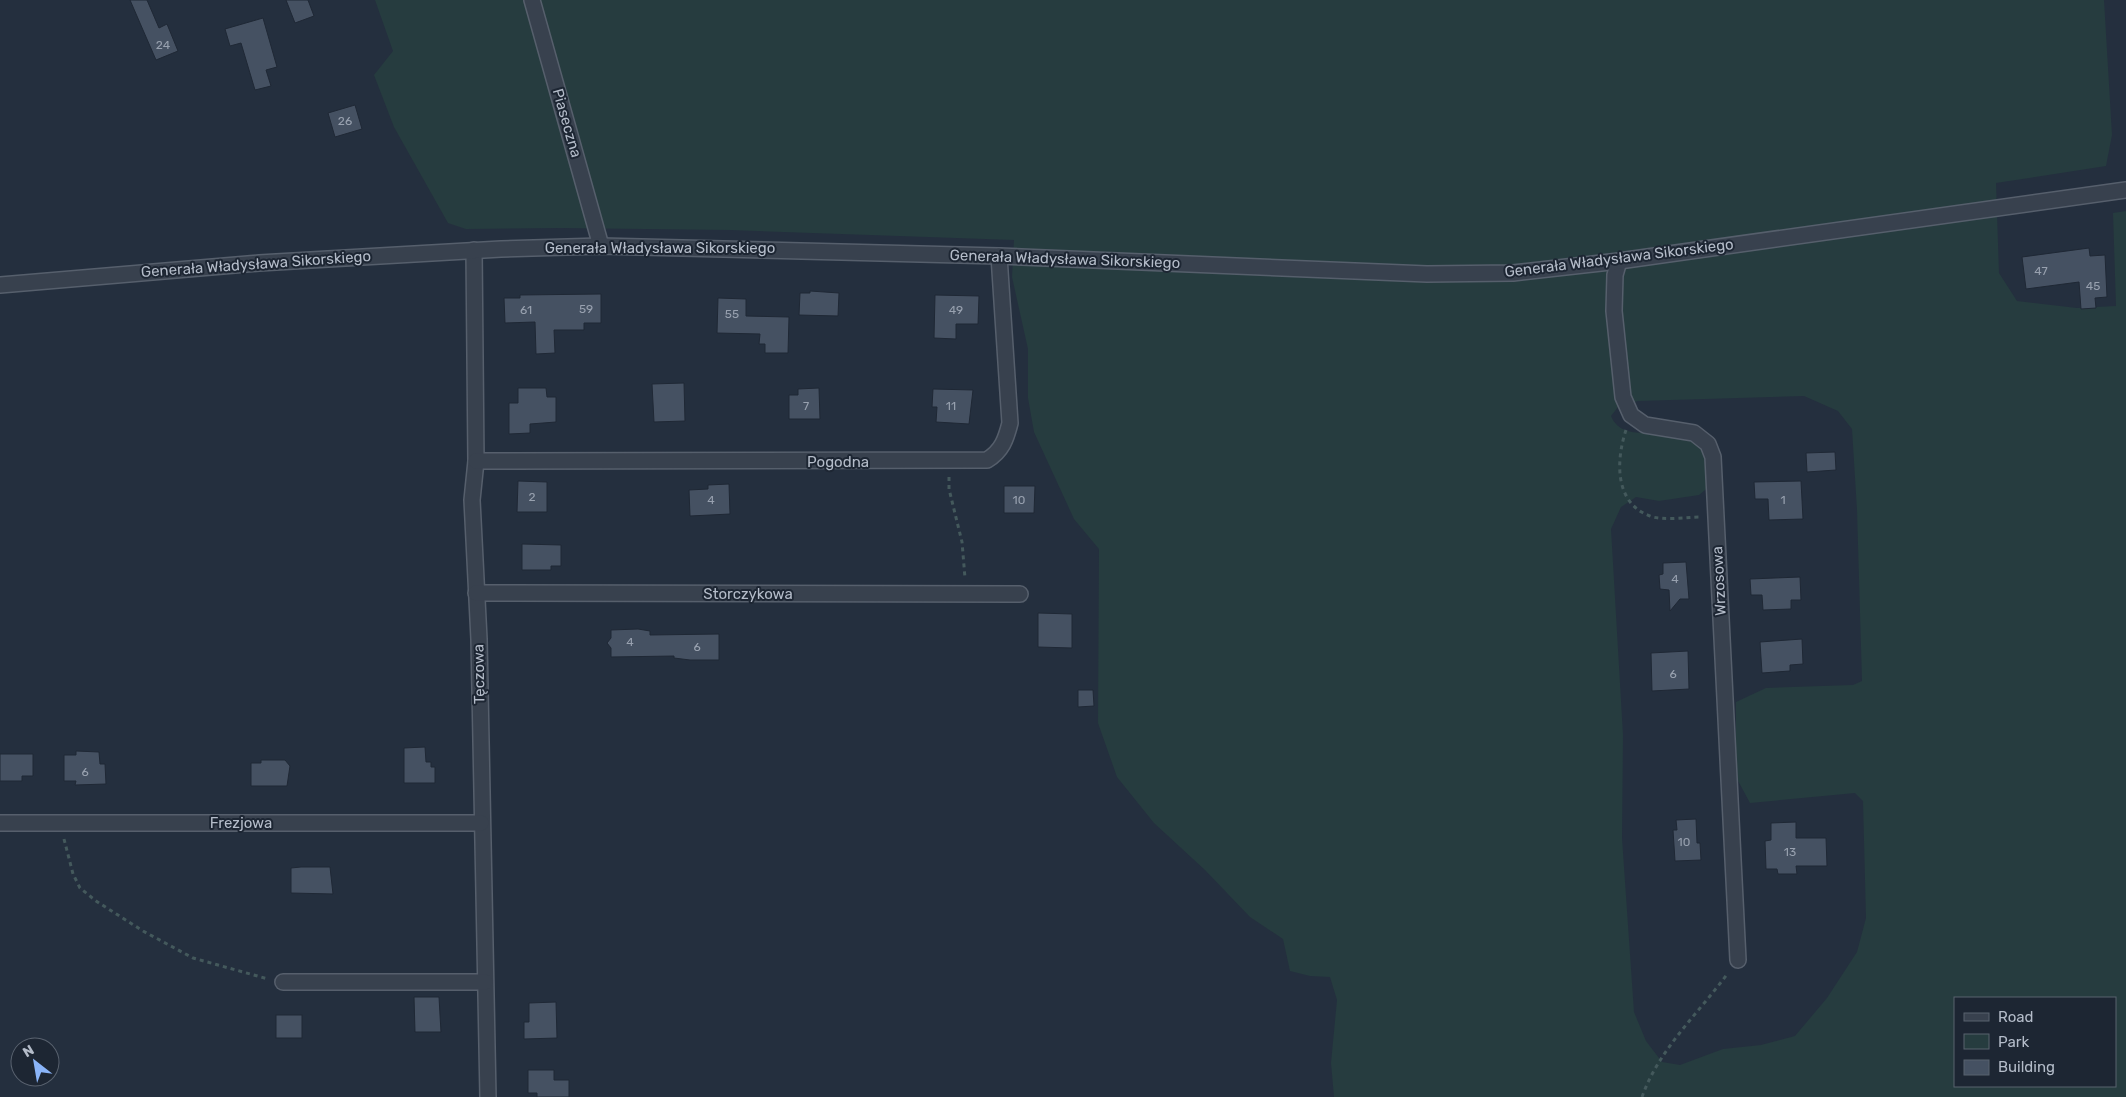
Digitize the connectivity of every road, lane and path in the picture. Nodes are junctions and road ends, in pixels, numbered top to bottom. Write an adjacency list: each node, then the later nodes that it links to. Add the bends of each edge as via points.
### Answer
1 (532, 0): 3 (street, Piaseczna)
2 (2126, 190): 6 (street, Generała Władysława Sikorskiego)
3 (601, 246): 4 (street, Generała Władysława Sikorskiego); 5 (street, Generała Władysława Sikorskiego)
4 (474, 250): 7 (street, Generała Władysława Sikorskiego, via 259,263); 9 (street, Tęczowa)
5 (999, 256): 6 (street, Generała Władysława Sikorskiego, via 1427,274 1513,272); 10 (street, Pogodna, via 1010,423 1005,442 997,454 987,460)
6 (1619, 261): 8 (street, via 1614,275 1614,310 1623,398)
7 (0, 285)
8 (1631, 415): 11 (street, Wrzosowa, via 1645,426 1694,433 1708,444 1713,457); 11 (path, via 1619,458 1622,490 1634,507 1651,517)
9 (476, 462): 10 (street, Pogodna); 12 (street, Tęczowa, via 472,500)
10 (951, 462): 14 (path, via 949,489 962,542 963,574)
11 (1716, 517): 18 (street, Wrzosowa)
12 (476, 593): 14 (street, Storczykowa); 17 (street, Tęczowa)
13 (1020, 594): 14 (street, Storczykowa)
14 (976, 595)
15 (0, 823): 16 (street, Frezjowa)
16 (62, 823): 17 (street, Frezjowa); 19 (path, via 73,874 80,888 96,901 194,958)
17 (481, 823): 20 (street, Tęczowa)
18 (1738, 960): 22 (path, via 1664,1052)
19 (284, 982): 20 (street)
20 (485, 982): 21 (street, Tęczowa)
21 (488, 1097)
22 (1642, 1097)

